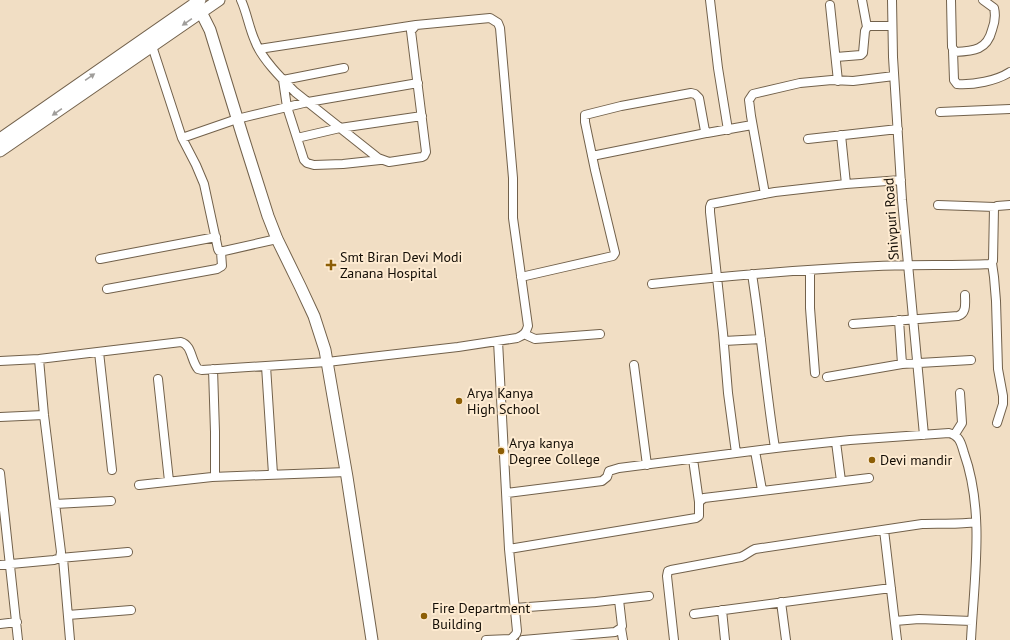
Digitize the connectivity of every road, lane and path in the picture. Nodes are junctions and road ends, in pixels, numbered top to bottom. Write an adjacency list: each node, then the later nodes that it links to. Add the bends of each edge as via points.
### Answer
1 (219, 0): 8 (main road)
2 (241, 0): 14 (street)
3 (710, 0): 33 (street)
4 (862, 0): 12 (street)
5 (892, 0): 11 (street, Shivpuri Road)
6 (951, 0): 15 (street)
7 (983, 0): 15 (street, via 994,8 995,19 987,44 977,50)
8 (198, 3): 13 (main road, one-way to 13); 23 (main road, one-way to 8); 29 (main road, via 213,38)
9 (830, 5): 16 (street)
10 (416, 25): 14 (street); 22 (street, via 411,31); 57 (street, via 490,18 498,23 513,178 513,218)
11 (892, 26): 12 (street); 19 (street, Shivpuri Road)
12 (867, 27): 16 (street, via 861,55)
13 (152, 46): 23 (main road); 36 (street)
14 (259, 49): 20 (street)
15 (953, 51): 18 (street, via 954,80 957,84 989,81)
16 (836, 57): 21 (street)
17 (344, 68): 20 (street)
18 (1010, 72)
19 (894, 76): 21 (street); 32 (street, Shivpuri Road)
20 (283, 80): 24 (street); 25 (street)
21 (838, 81): 30 (street, via 800,83 753,94 750,100)
22 (418, 83): 24 (street); 28 (street)
23 (74, 94): 38 (main road); 40 (main road, one-way to 40)
24 (308, 102): 25 (street); 31 (street)
25 (287, 107): 29 (street); 37 (street)
26 (1010, 109): 27 (street)
27 (940, 112)
28 (422, 116): 31 (street); 42 (street, via 426,148 424,156 389,162)
29 (237, 119): 36 (street); 50 (main road)
30 (752, 125): 33 (street); 45 (street)
31 (340, 128): 37 (street); 42 (street)
32 (898, 129): 35 (street); 43 (street, Shivpuri Road)
33 (728, 130): 34 (street)
34 (706, 132): 41 (street); 41 (street, via 695,94 621,106 585,115)
35 (841, 135): 39 (street); 44 (street)
36 (182, 138): 49 (street, via 204,184)
37 (297, 138): 42 (street, via 304,160 310,164)
38 (0, 139)
39 (808, 139)
40 (0, 151)
41 (592, 156): 57 (street, via 615,249 614,255)
42 (380, 160)
43 (901, 180): 44 (street); 54 (street, Shivpuri Road)
44 (846, 184): 45 (street)
45 (765, 194): 58 (street, via 711,204)
46 (938, 205): 48 (street)
47 (1010, 205): 48 (street)
48 (996, 207): 53 (street, via 993,211)
49 (216, 237): 51 (street); 52 (street)
50 (277, 239): 51 (street); 74 (main road, via 314,316)
51 (221, 252): 60 (street, via 222,266 217,269)
52 (100, 259)
53 (992, 263): 54 (street); 86 (street, via 996,294 998,369 1003,396)
54 (908, 265): 55 (street); 62 (street, Shivpuri Road)
55 (810, 270): 56 (street); 80 (street)
56 (752, 274): 58 (street); 67 (street)
57 (521, 277): 65 (street, via 528,326)
58 (717, 277): 59 (street); 69 (street)
59 (652, 284)
60 (107, 289)
61 (965, 295): 62 (street, via 965,312 962,315)
62 (913, 319): 63 (street); 75 (street, Shivpuri Road)
63 (899, 320): 64 (street); 76 (street)
64 (853, 324)
65 (524, 334): 66 (street, via 536,339); 68 (street, via 517,338)
66 (600, 334)
67 (761, 339): 69 (street); 90 (street)
68 (498, 341): 74 (street); 105 (street)
69 (724, 341): 92 (street)
70 (99, 352): 71 (street); 79 (street, via 181,342 185,343 198,369); 95 (street)
71 (39, 359): 73 (street); 84 (street)
72 (971, 360): 75 (street)
73 (0, 361)
74 (327, 362): 78 (street); 96 (main road)
75 (918, 363): 76 (street); 88 (street, Shivpuri Road)
76 (902, 364): 81 (street)
77 (634, 365): 94 (street)
78 (266, 366): 79 (street); 98 (street)
79 (213, 369): 99 (street)
80 (815, 373)
81 (827, 376)
82 (158, 379): 101 (street)
83 (960, 393): 87 (street, via 962,423)
84 (44, 414): 85 (street); 108 (street)
85 (0, 417)
86 (997, 423)
87 (955, 434): 88 (street); 110 (street, via 960,440 967,461)
88 (924, 435): 89 (street)
89 (836, 442): 90 (street); 102 (street)
90 (775, 448): 91 (street)
91 (755, 451): 92 (street); 104 (street)
92 (736, 453): 93 (street)
93 (693, 459): 94 (street); 107 (street)
94 (647, 465): 105 (street, via 611,470 602,481)
95 (112, 470)
96 (347, 472): 98 (street); 135 (main road)
97 (0, 473): 109 (street)
98 (273, 474): 99 (street)
99 (215, 477): 101 (street)
100 (869, 478): 102 (street)
101 (169, 481): 103 (street)
102 (841, 481): 104 (street)
103 (139, 485)
104 (762, 490): 107 (street, via 704,498)
105 (507, 493): 112 (street)
106 (111, 501): 108 (street)
107 (699, 502): 112 (street, via 699,516 696,518)
108 (55, 504): 114 (street)
109 (2, 515): 115 (street)
110 (976, 522): 111 (street, via 952,525 922,524); 127 (street)
111 (884, 530): 117 (street); 139 (street, via 755,549 741,557 668,571)
112 (509, 549): 121 (street)
113 (128, 552): 114 (street)
114 (62, 558): 115 (street); 125 (street)
115 (11, 564): 116 (street); 128 (street)
116 (0, 565)
117 (891, 588): 120 (street); 126 (street)
118 (649, 596): 119 (street)
119 (619, 600): 121 (street); 130 (street)
120 (781, 602): 123 (street); 141 (street)
121 (514, 608): 131 (street, via 516,634)
122 (131, 610): 125 (street)
123 (722, 610): 124 (street); 140 (street)
124 (694, 614)
125 (68, 615): 134 (street)
126 (895, 621): 127 (street); 142 (street)
127 (972, 621): 143 (street)
128 (17, 622): 129 (street); 133 (street)
129 (0, 624)
130 (621, 628): 132 (street, via 615,632); 138 (street)
131 (513, 638): 136 (street); 137 (street)
132 (570, 638): 137 (street)
133 (18, 640)
134 (70, 640)
135 (372, 640)
136 (486, 640)
137 (523, 640)
138 (623, 640)
139 (674, 640)
140 (725, 640)
141 (786, 640)
142 (897, 640)
143 (971, 640)

